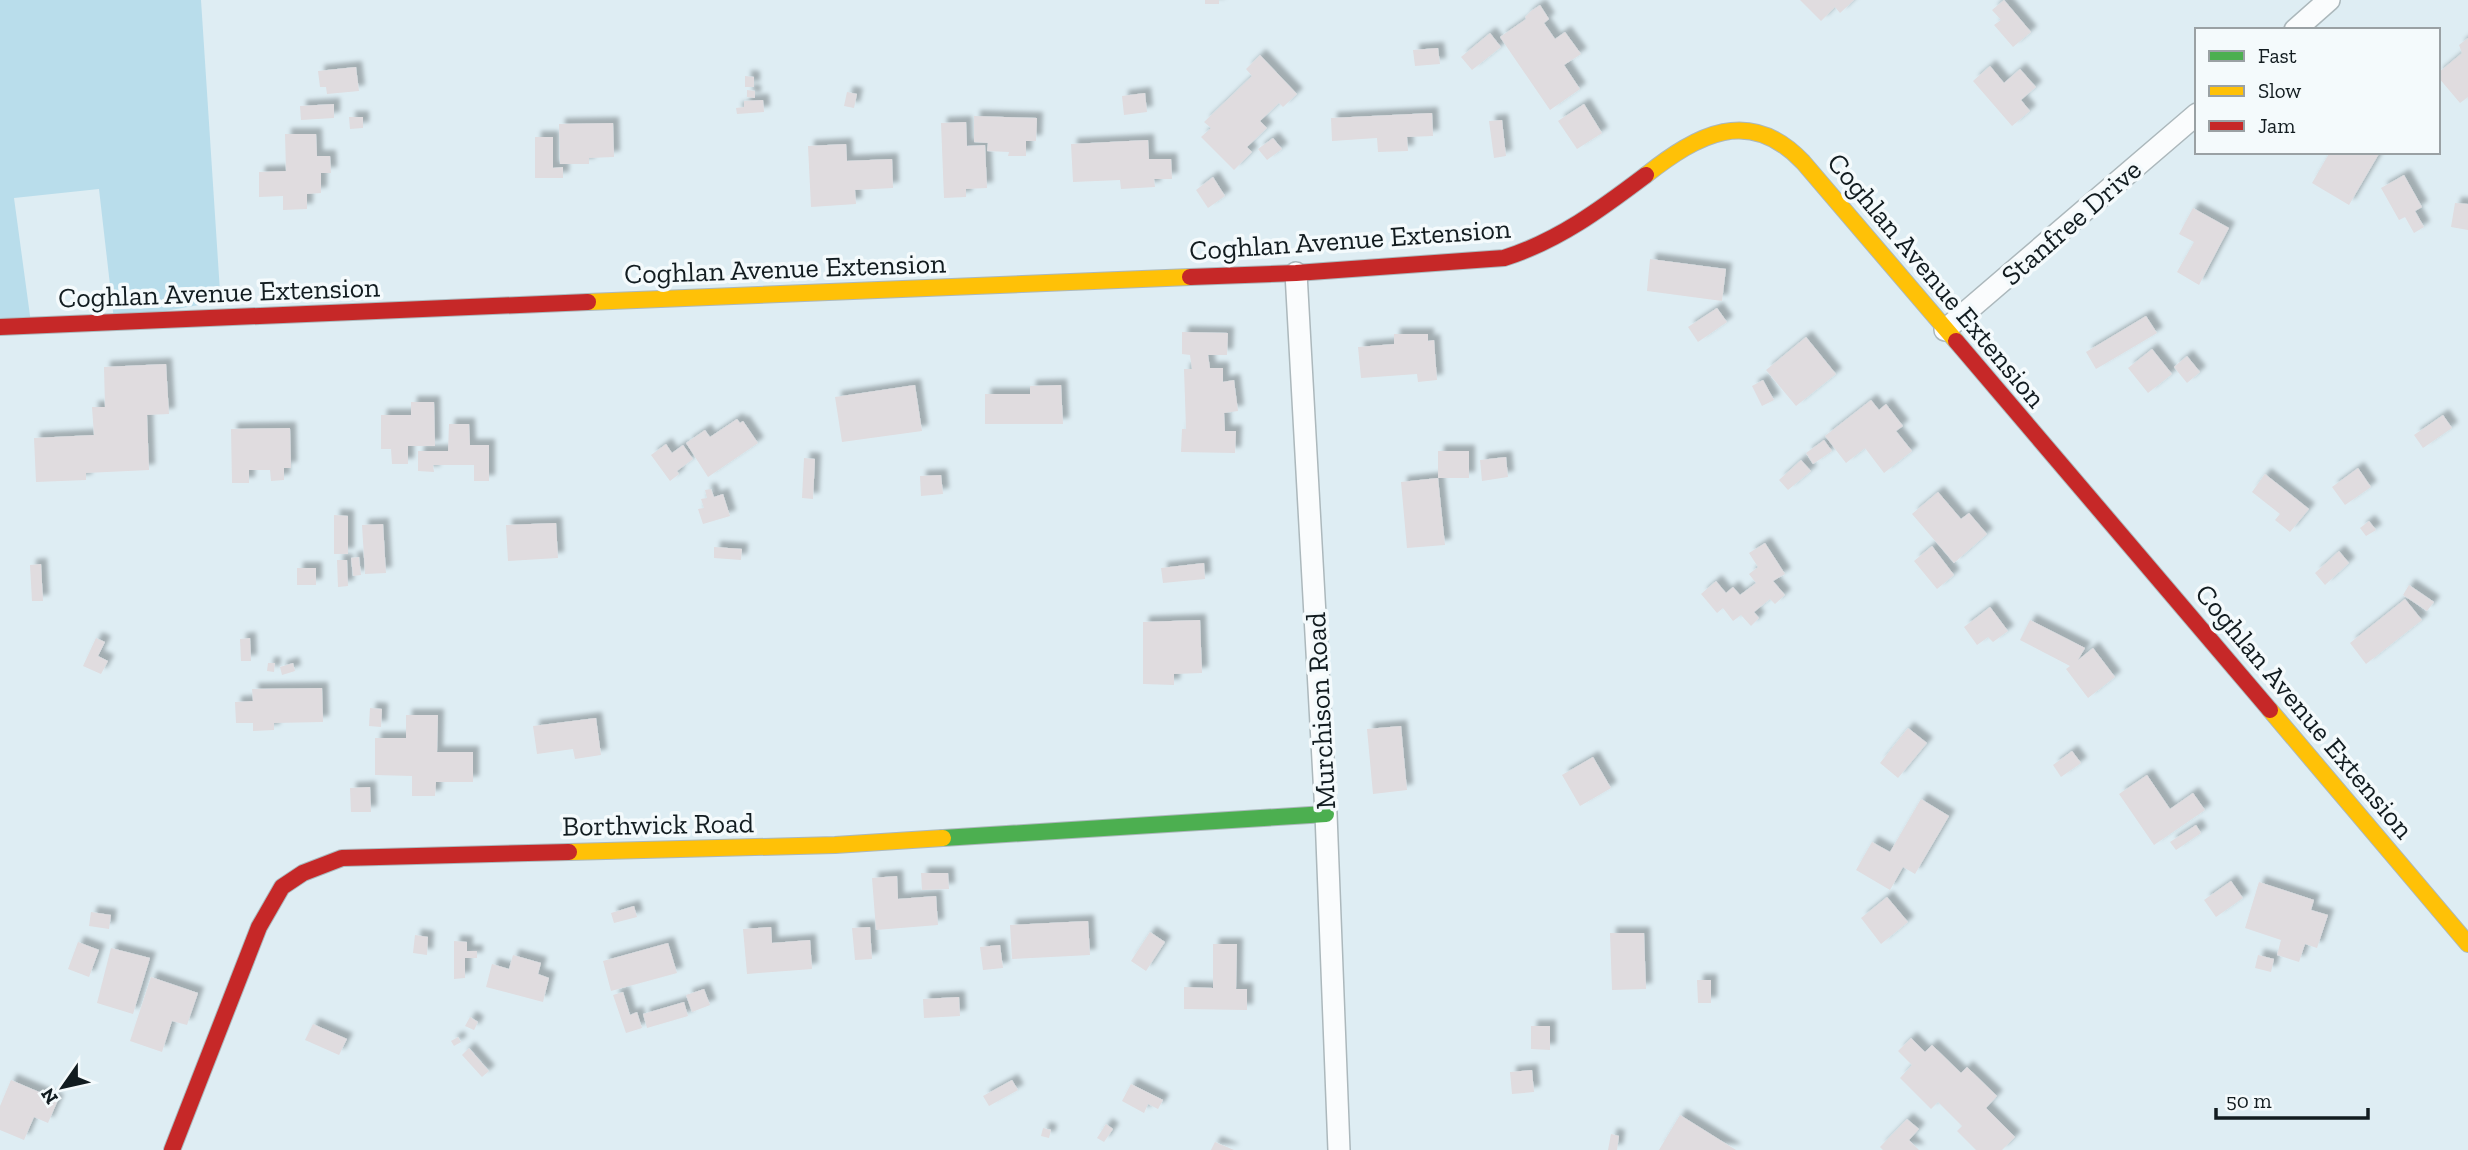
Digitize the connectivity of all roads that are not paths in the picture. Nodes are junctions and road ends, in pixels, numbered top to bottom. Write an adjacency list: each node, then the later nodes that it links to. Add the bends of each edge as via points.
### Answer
1 (2329, 0): 2 (street)
2 (2297, 28)
3 (2195, 116): 6 (street, Stanfree Drive)
4 (1296, 273): 5 (street, Coghlan Avenue Extension); 6 (street, Coghlan Avenue Extension, via 1504,258 1529,251 1564,234 1688,146 1717,132 1743,132 1791,150); 7 (street, Murchison Road)
5 (0, 327)
6 (1945, 330): 8 (street, Coghlan Avenue Extension)
7 (1326, 814): 9 (street, Borthwick Road, via 835,845 342,858 282,887 259,927); 10 (street, Murchison Road)
8 (2468, 944)
9 (172, 1150)
10 (1339, 1150)

